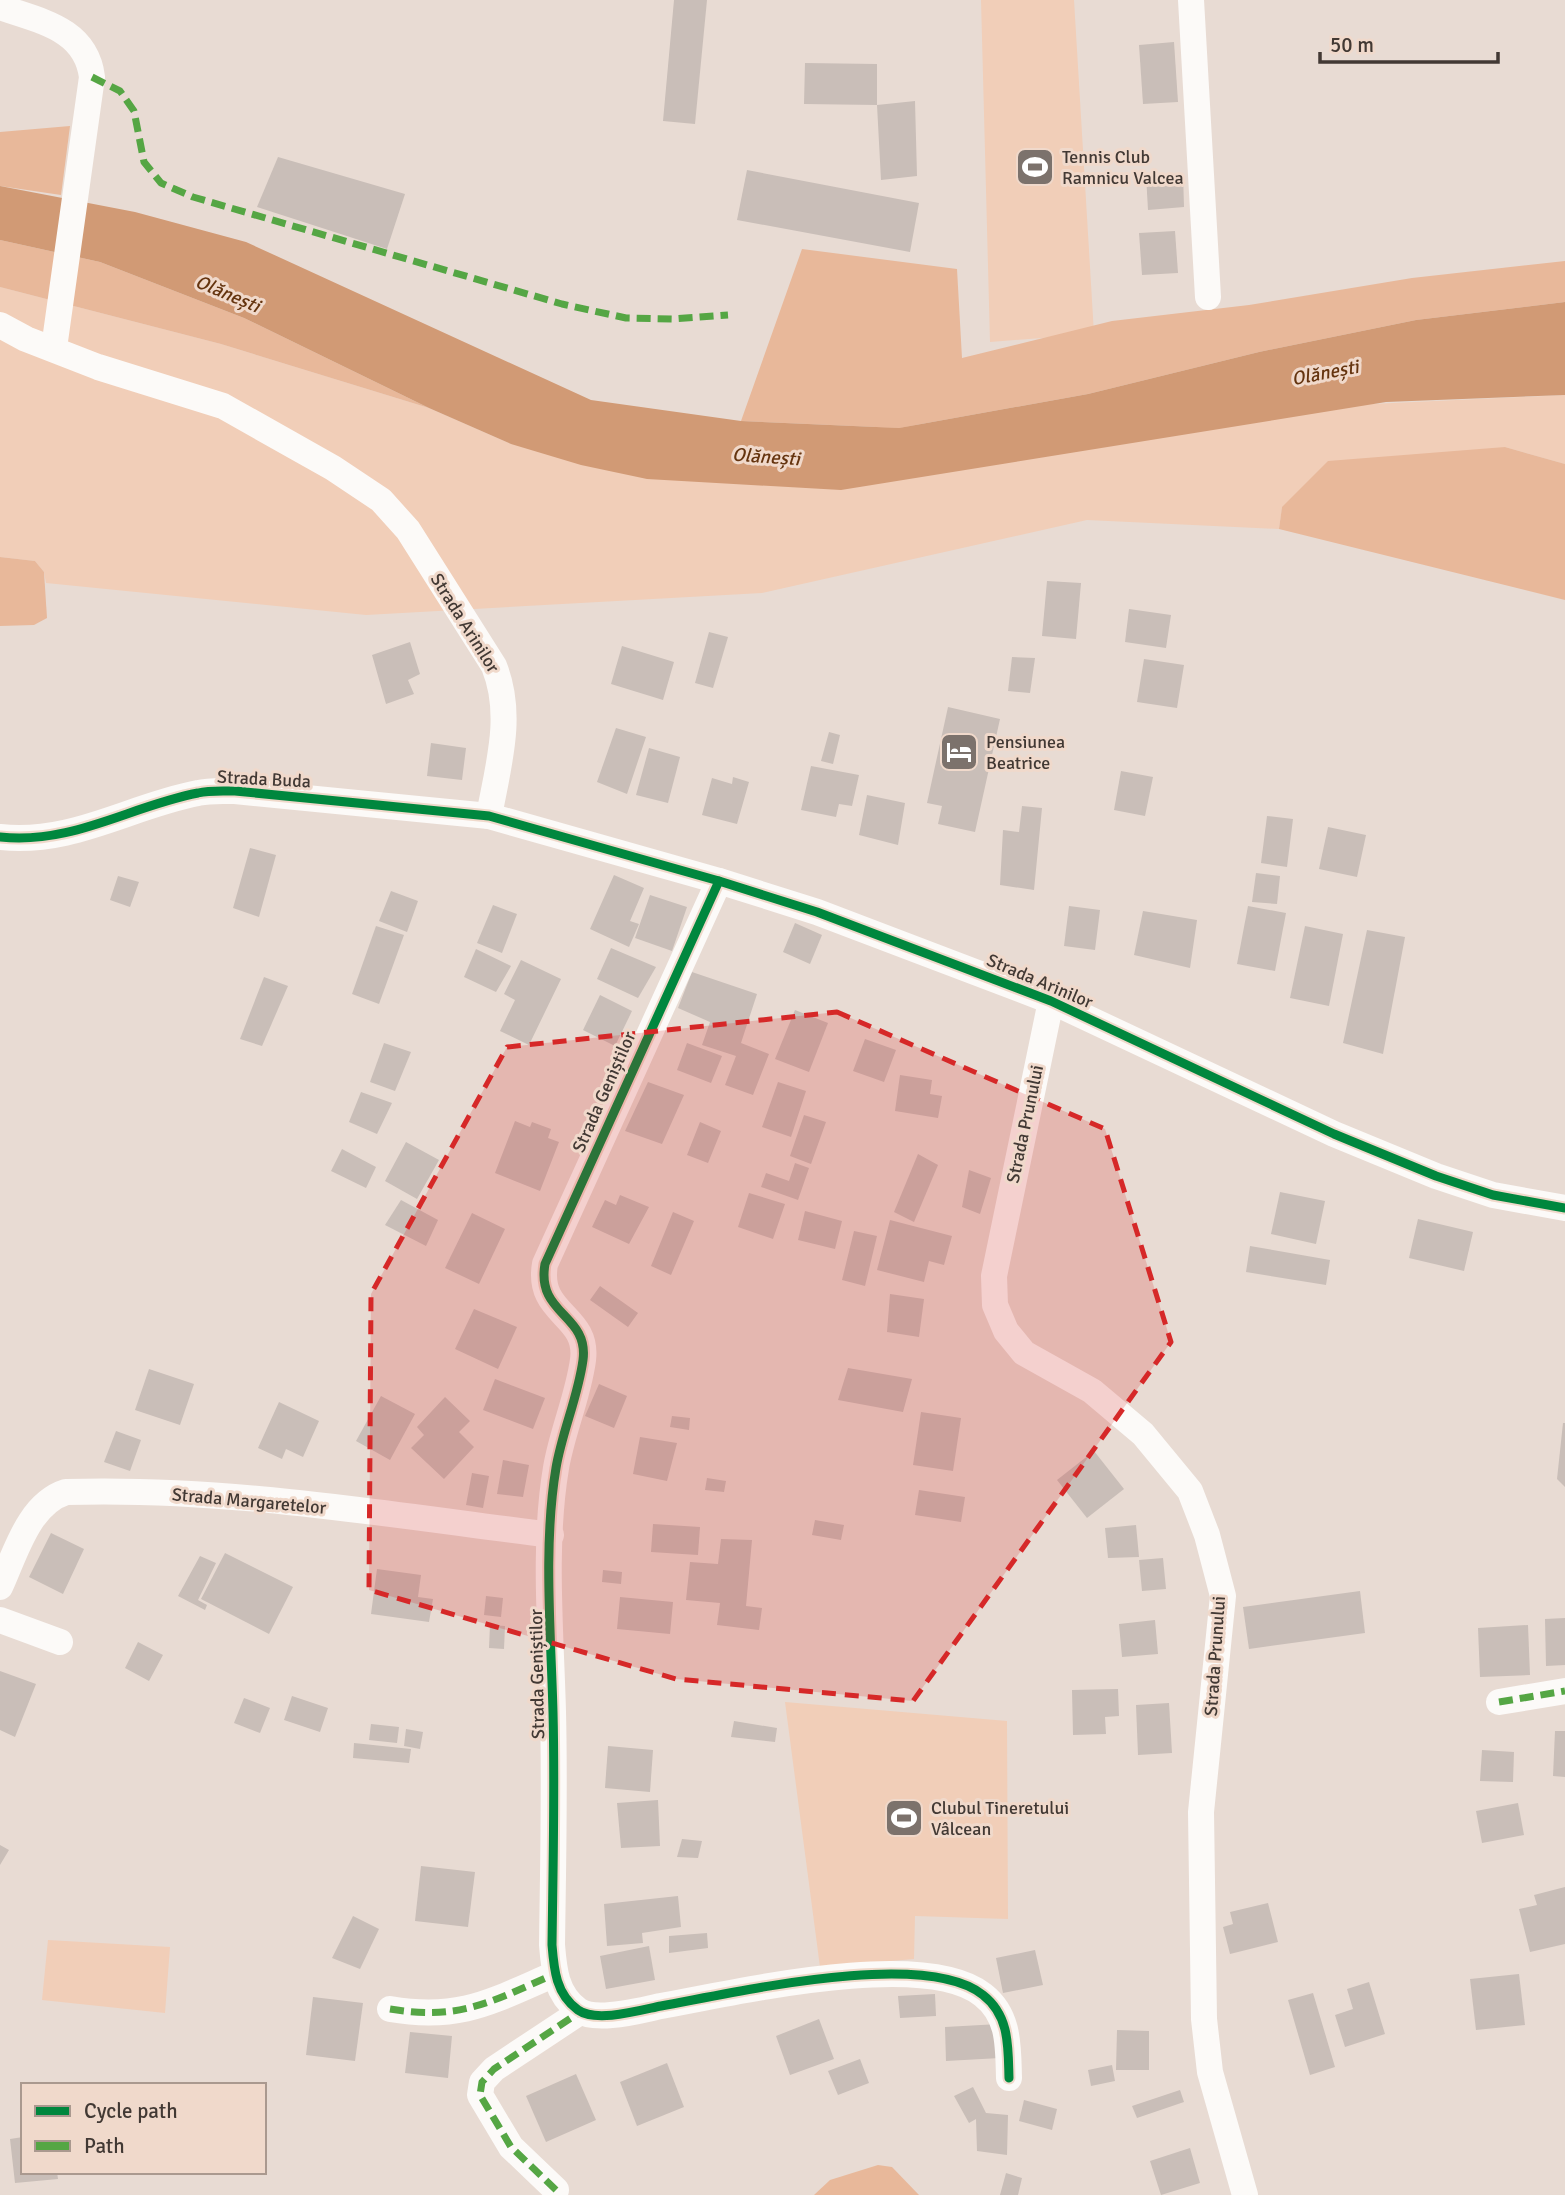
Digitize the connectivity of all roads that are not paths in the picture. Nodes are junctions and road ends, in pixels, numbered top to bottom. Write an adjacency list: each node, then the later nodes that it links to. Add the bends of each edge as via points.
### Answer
1 (1191, 0): 3 (street)
2 (0, 6): 5 (street, via 66,30 90,63 92,77)
3 (1208, 297)
4 (0, 325): 5 (street, Strada Arinilor)
5 (54, 348): 6 (street, Strada Arinilor, via 98,367 223,406 381,500 408,530 501,683 506,716)
6 (489, 816): 7 (street, Strada Buda, via 224,791 164,801 70,833); 8 (street, Strada Arinilor)
7 (0, 837)
8 (719, 881): 9 (street, Strada Arinilor, via 817,912); 11 (street, Strada Geniștilor, via 545,1264 545,1293 583,1340 583,1360 556,1469)
9 (1051, 1001): 10 (street, Strada Arinilor, via 1334,1134 1437,1176 1493,1195); 22 (street, Strada Prunului, via 994,1276 995,1305 1006,1331 1024,1353 1091,1391 1143,1434 1190,1491 1208,1535 1223,1596 1201,1812 1204,2019 1210,2072)
10 (1565, 1208)
11 (551, 1535): 12 (street, Strada Margaretelor, via 270,1502 160,1493 66,1492 52,1496 33,1518); 17 (street, Strada Geniștilor)
12 (0, 1587)
13 (0, 1619): 14 (street)
14 (60, 1642)
15 (1565, 1691): 16 (street)
16 (1499, 1702)
17 (555, 1974): 18 (street, via 455,2013 424,2015); 19 (street, Strada Geniștilor, via 559,1990)
18 (390, 2009)
19 (580, 2012): 20 (street, via 607,2016 736,1992 912,1973 948,1979 983,1995 1007,2030); 21 (street, via 494,2069 482,2081 480,2095 511,2147)
20 (1009, 2078)
21 (556, 2190)
22 (1245, 2195)

